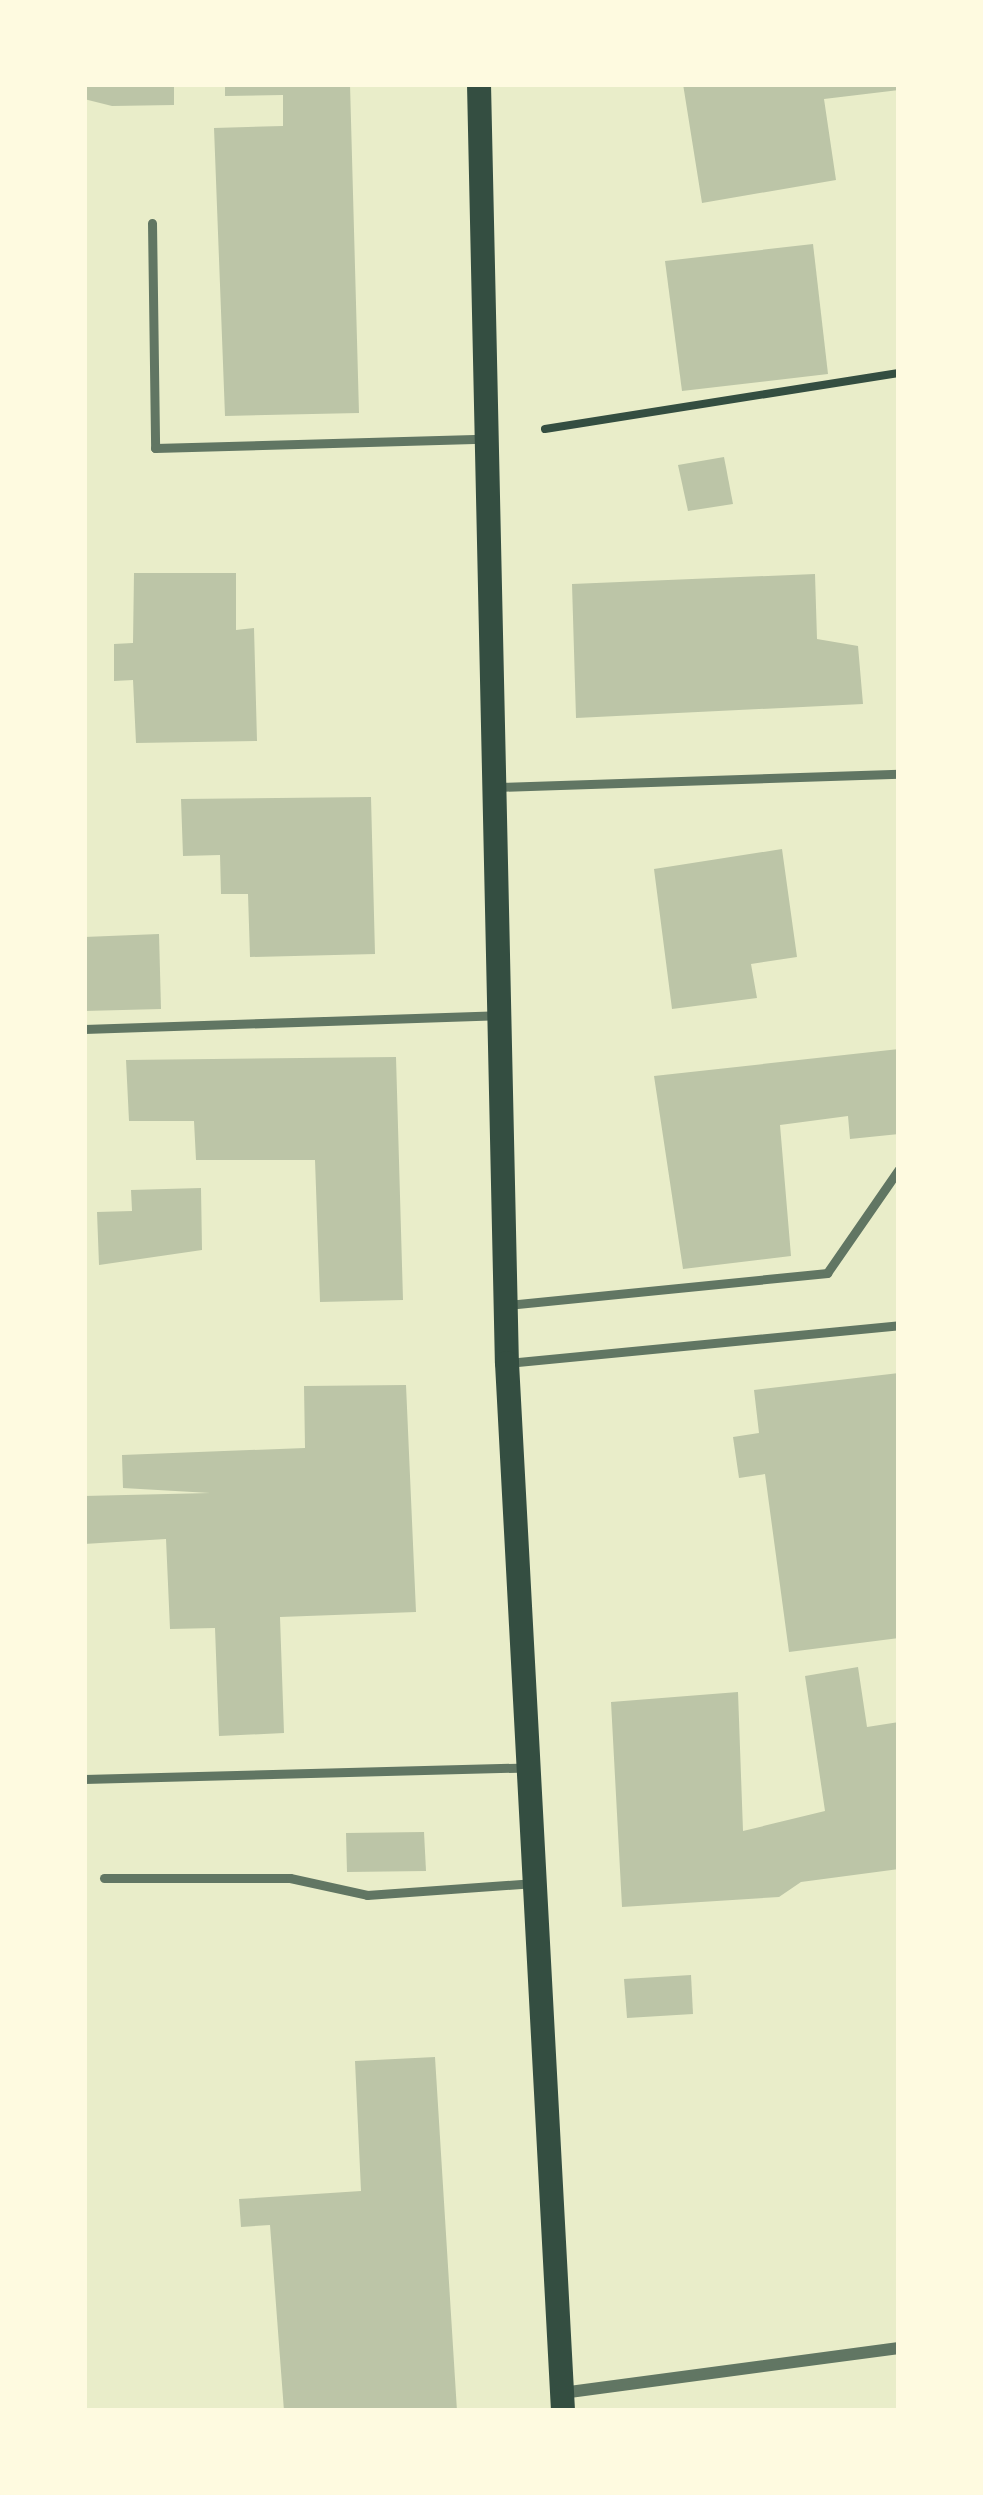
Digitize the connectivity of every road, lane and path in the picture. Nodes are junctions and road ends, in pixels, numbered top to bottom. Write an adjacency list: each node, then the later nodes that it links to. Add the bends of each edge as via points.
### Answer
1 (479, 84): 4 (main road)
2 (152, 223): 4 (lane, via 155,448)
3 (899, 373): 4 (path)
4 (486, 439): 6 (main road)
5 (899, 773): 6 (lane)
6 (492, 788): 7 (main road)
7 (498, 1015): 8 (lane); 10 (main road)
8 (84, 1029)
9 (899, 1169): 10 (lane, via 827,1273)
10 (506, 1305): 12 (main road)
11 (899, 1325): 12 (lane)
12 (507, 1363): 13 (main road)
13 (533, 1766): 14 (lane); 16 (main road)
14 (84, 1779)
15 (104, 1877): 16 (lane, via 290,1879 367,1895)
16 (541, 1883): 18 (main road)
17 (899, 2348): 18 (street)
18 (562, 2402)

